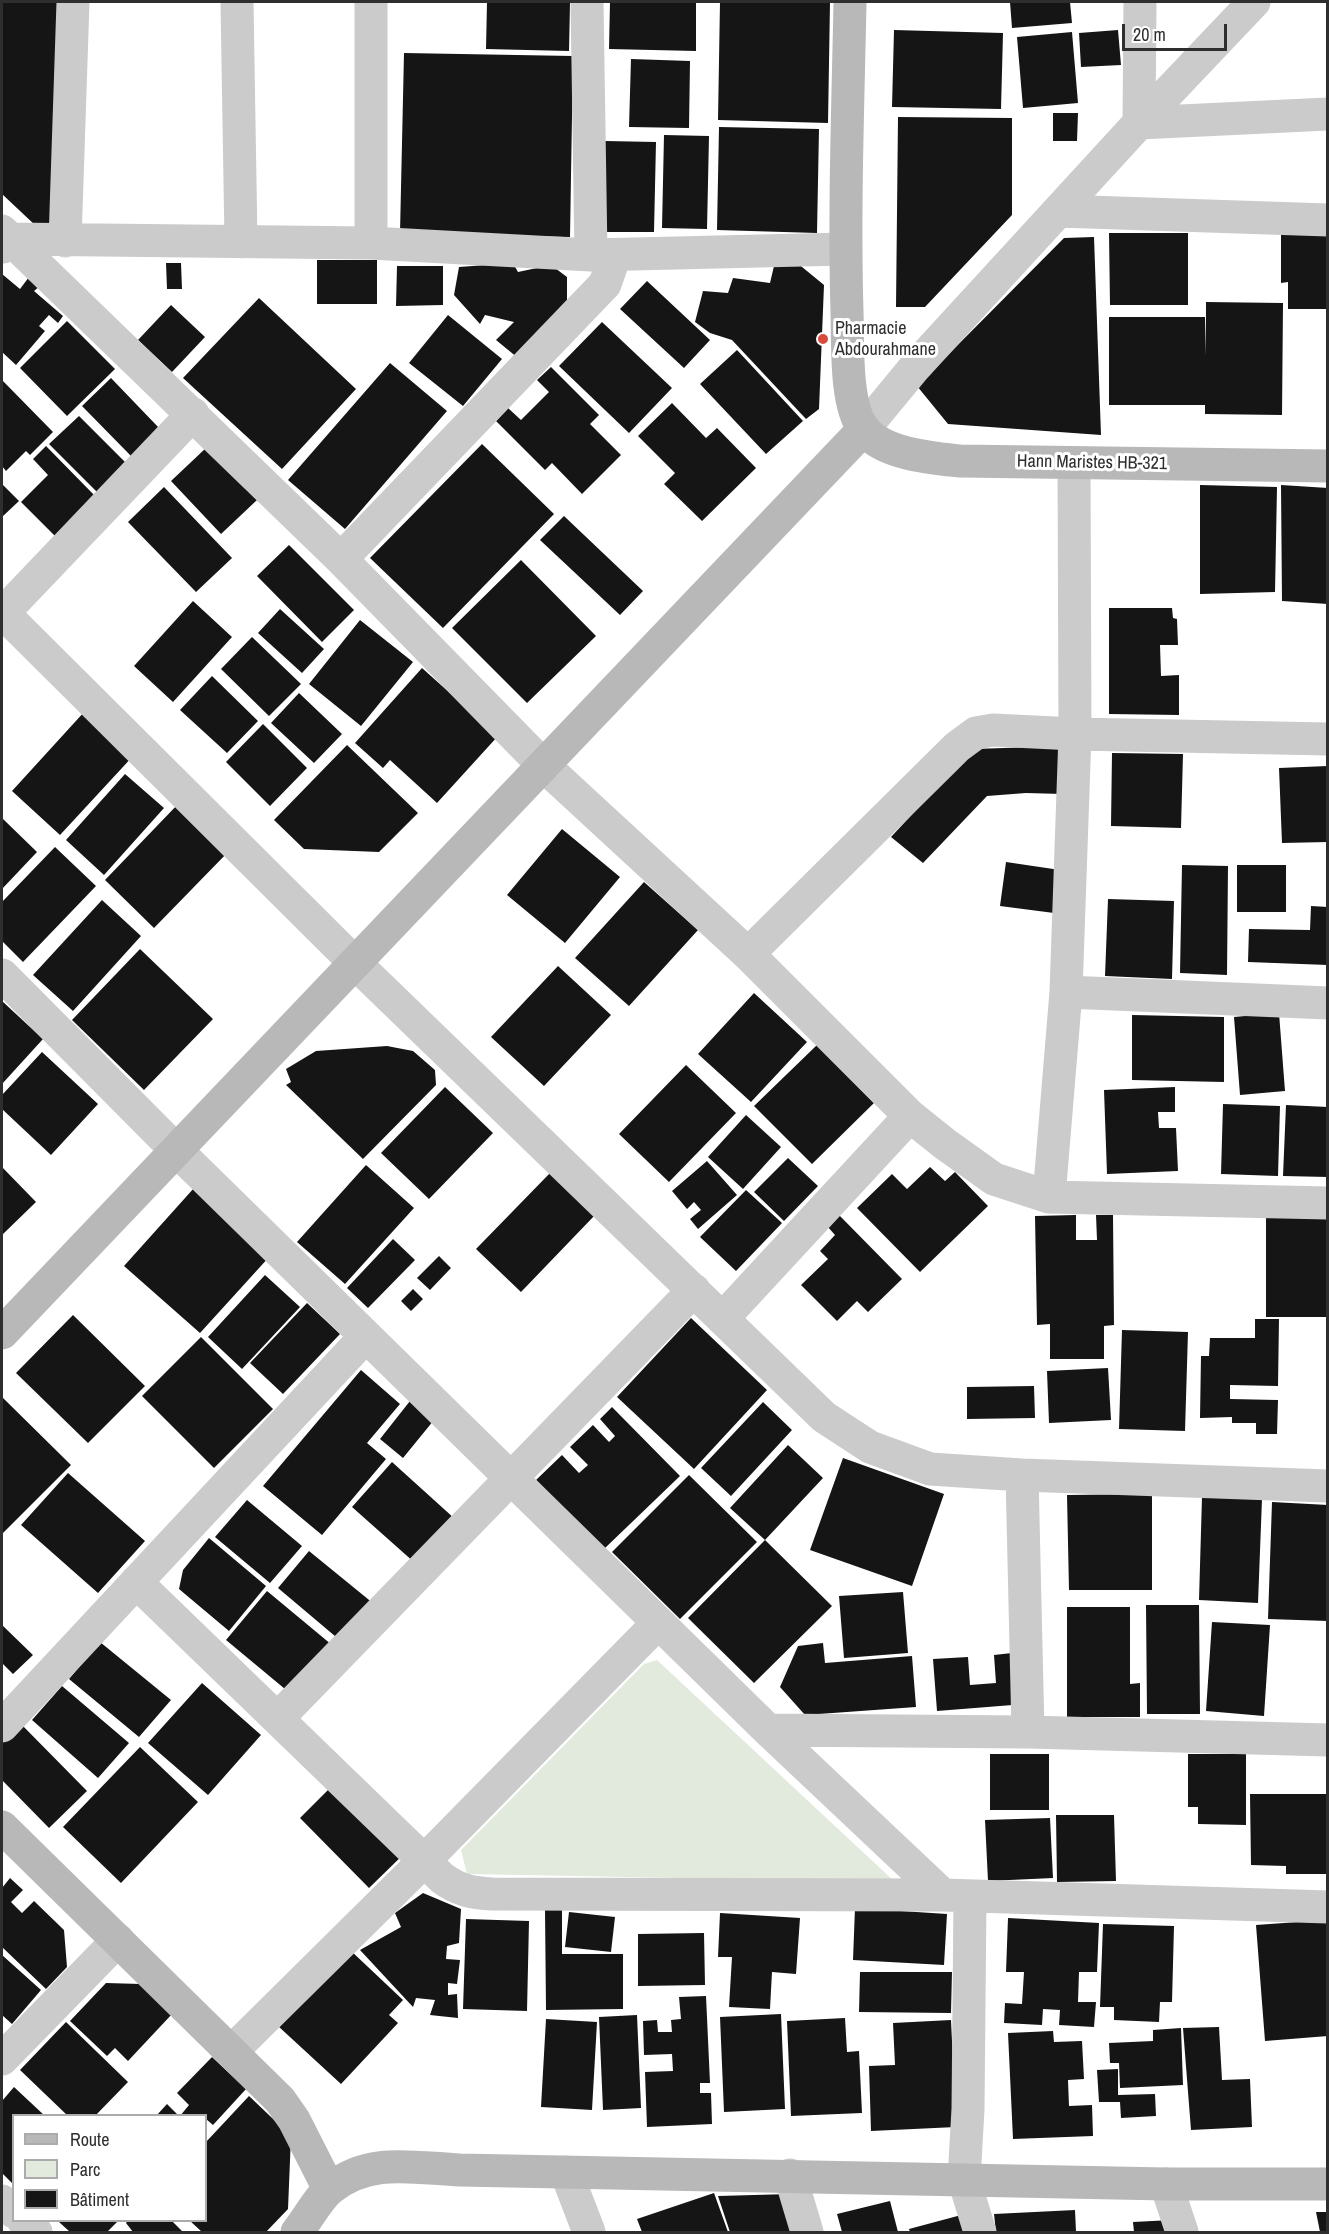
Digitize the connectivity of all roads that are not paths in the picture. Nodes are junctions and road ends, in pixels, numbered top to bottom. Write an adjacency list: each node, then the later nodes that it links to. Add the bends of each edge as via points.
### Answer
1 (73, 2): 13 (street)
2 (237, 2): 14 (street)
3 (371, 2): 15 (street)
4 (587, 2): 17 (street)
5 (850, 2): 16 (street)
6 (1140, 2): 9 (street)
7 (1254, 2): 9 (street)
8 (1328, 114): 9 (street)
9 (1139, 123): 10 (street)
10 (1058, 211): 11 (street); 19 (street, via 915,367)
11 (1328, 220)
12 (4, 239): 13 (street); 18 (street)
13 (65, 241): 14 (street)
14 (241, 242): 15 (street)
15 (371, 243): 17 (street)
16 (845, 249): 17 (street); 19 (street, via 851,393 854,412)
17 (603, 255): 22 (street, via 605,284)
18 (193, 414): 22 (street); 23 (street)
19 (863, 430): 20 (street, Hann Maristes HB-321, via 912,456); 26 (street)
20 (1074, 463): 21 (street, Hann Maristes HB-321); 24 (street)
21 (1328, 466)
22 (342, 559): 26 (street)
23 (2, 613): 28 (street)
24 (1075, 734): 25 (street); 27 (street, via 999,730 976,734 957,747); 30 (street)
25 (1328, 739)
26 (543, 765): 27 (street); 28 (street)
27 (748, 954): 32 (street)
28 (355, 963): 33 (street); 36 (street)
29 (2, 975): 33 (street)
30 (1066, 992): 31 (street); 34 (street)
31 (1328, 1003)
32 (910, 1116): 34 (street, via 994,1179); 37 (street)
33 (176, 1150): 38 (street); 39 (street)
34 (1049, 1197): 35 (street)
35 (1328, 1203)
36 (694, 1290): 37 (street); 41 (street)
37 (723, 1318): 40 (street, via 824,1417 870,1447 930,1469)
38 (2, 1333)
39 (366, 1336): 41 (street); 43 (street)
40 (1022, 1475): 42 (street); 48 (street)
41 (511, 1478): 44 (street); 45 (street)
42 (1328, 1486)
43 (136, 1582): 45 (street); 46 (street)
44 (658, 1623): 47 (street); 51 (street)
45 (278, 1718): 51 (street)
46 (2, 1726)
47 (768, 1730): 48 (street); 52 (street)
48 (1028, 1732): 49 (street)
49 (1328, 1740)
50 (2, 1827): 54 (street)
51 (425, 1860): 52 (street, via 456,1888 472,1893); 55 (street)
52 (957, 1896): 53 (street); 59 (street, via 968,2109)
53 (1328, 1907)
54 (118, 1940): 55 (street); 56 (street)
55 (231, 2052): 62 (street, via 280,2100)
56 (2, 2059)
57 (566, 2172): 58 (street); 62 (street, via 382,2166 364,2169); 64 (street)
58 (790, 2175): 59 (street); 65 (street)
59 (964, 2180): 60 (street); 66 (street)
60 (1166, 2184): 61 (street); 67 (street)
61 (1328, 2184)
62 (329, 2189): 63 (street)
63 (297, 2232)
64 (589, 2232)
65 (807, 2232)
66 (980, 2232)
67 (1182, 2232)

